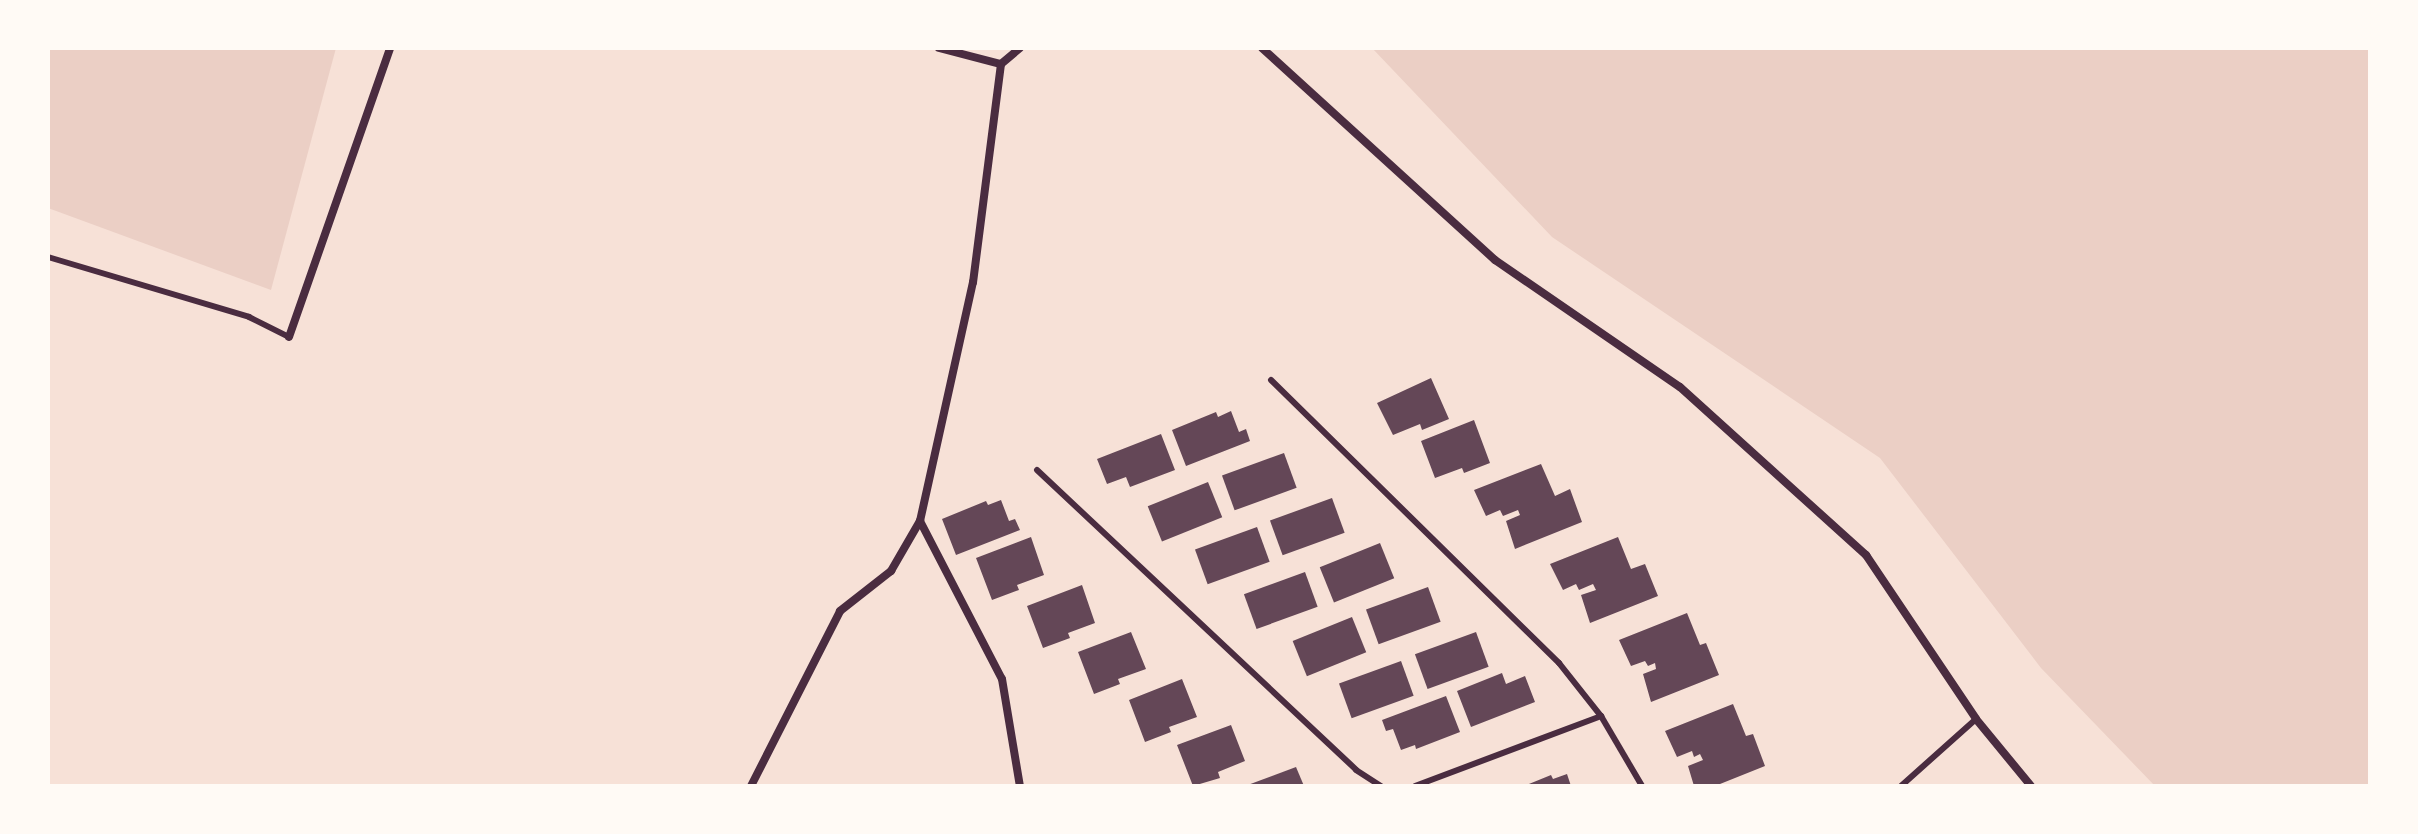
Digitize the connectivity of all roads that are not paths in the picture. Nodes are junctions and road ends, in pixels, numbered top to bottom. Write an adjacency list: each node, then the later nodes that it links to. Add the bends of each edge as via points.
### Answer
1 (390, 48): 7 (street)
2 (939, 48): 5 (street)
3 (1020, 48): 5 (street)
4 (1262, 48): 12 (street, via 1495,260 1680,387 1866,555)
5 (1001, 64): 10 (street, via 973,282)
6 (48, 257): 7 (lane, via 249,317)
7 (289, 337)
8 (1271, 380): 11 (lane, via 1531,633)
9 (1037, 470): 15 (lane, via 1356,770)
10 (920, 521): 13 (street, via 891,571 840,611); 14 (street, via 1002,679)
11 (1601, 716): 16 (lane); 17 (lane)
12 (1976, 719): 18 (lane); 19 (street)
13 (751, 786)
14 (1020, 786)
15 (1381, 786)
16 (1415, 786)
17 (1642, 786)
18 (1901, 786)
19 (2031, 786)

